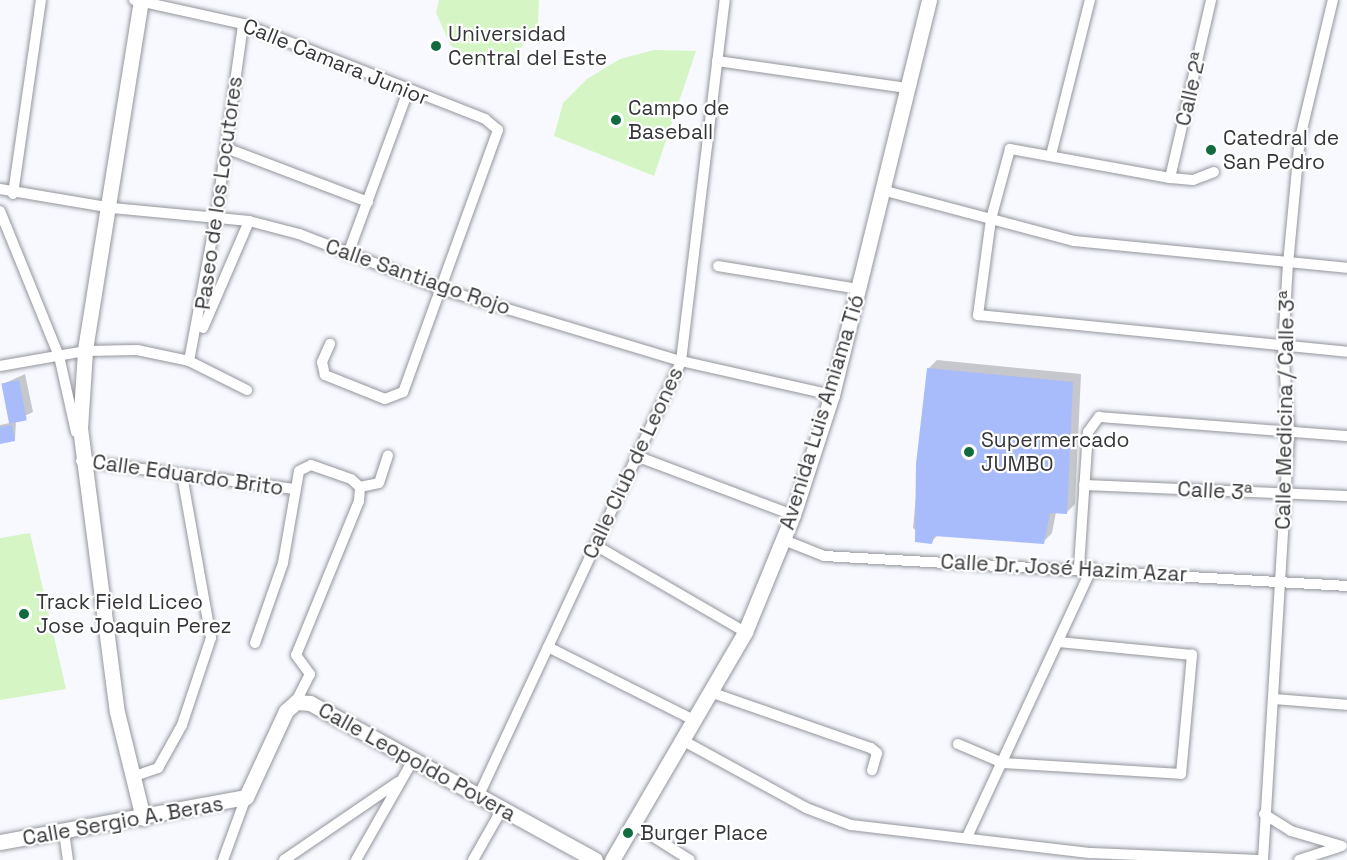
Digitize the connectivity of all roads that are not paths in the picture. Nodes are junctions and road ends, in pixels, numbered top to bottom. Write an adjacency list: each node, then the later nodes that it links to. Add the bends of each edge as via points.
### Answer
1 (41, 0): 18 (street)
2 (138, 0): 8 (street, Calle Camara Junior); 20 (street)
3 (725, 0): 9 (street, Calle Club de Leones)
4 (929, 0): 10 (street, Avenida Luis Amiama Tió)
5 (1090, 0): 13 (street)
6 (1211, 0): 15 (street, Calle 2ª)
7 (1334, 0): 26 (street, Calle Medicina / Calle 3ª, via 1300,138)
8 (243, 24): 11 (street, Calle Camara Junior); 12 (street, Paseo de los Locutores)
9 (717, 61): 10 (street); 38 (street, Calle Club de Leones)
10 (907, 88): 17 (street, Avenida Luis Amiama Tió)
11 (408, 91): 19 (street); 30 (street, Calle Camara Junior, via 485,119 498,130)
12 (226, 148): 19 (street); 22 (street, Paseo de los Locutores)
13 (1051, 155): 15 (street); 23 (street, via 1010,149)
14 (1214, 172): 15 (street, via 1193,180)
15 (1170, 178)
16 (0, 189): 18 (street, Calle Santiago Rojo)
17 (882, 190): 23 (street); 29 (street, Avenida Luis Amiama Tió)
18 (13, 194): 20 (street, Calle Santiago Rojo)
19 (368, 202): 25 (street)
20 (112, 208): 22 (street, Calle Santiago Rojo); 34 (street)
21 (0, 211): 36 (street)
22 (216, 218): 24 (street, Calle Santiago Rojo); 31 (street, Paseo de los Locutores)
23 (991, 219): 26 (street, via 1098,244); 33 (street, via 976,310 981,318)
24 (249, 221): 25 (street, Calle Santiago Rojo); 31 (street)
25 (348, 254): 30 (street, Calle Santiago Rojo)
26 (1288, 264): 28 (street); 33 (street, Calle Medicina / Calle 3ª)
27 (718, 266): 29 (street)
28 (1347, 268)
29 (859, 289): 41 (street, Avenida Luis Amiama Tió)
30 (444, 290): 32 (street, via 399,397 385,399 325,375 322,362); 38 (street, Calle Santiago Rojo)
31 (196, 344): 37 (street, Paseo de los Locutores)
32 (330, 344)
33 (1283, 347): 35 (street); 42 (street, Calle Medicina / Calle 3ª)
34 (85, 351): 36 (street); 37 (street, via 137,350); 46 (street)
35 (1347, 352)
36 (59, 356): 39 (street); 46 (street)
37 (189, 361): 40 (street)
38 (681, 361): 41 (street, Calle Santiago Rojo); 45 (street, Calle Club de Leones)
39 (0, 366)
40 (247, 390)
41 (831, 395): 53 (street, Avenida Luis Amiama Tió)
42 (1289, 431): 43 (street); 48 (street, via 1101,416 1088,432); 51 (street, Calle Medicina / Calle 3ª)
43 (1347, 436)
44 (388, 454): 49 (street, via 379,483)
45 (636, 456): 53 (street); 55 (street, Calle Club de Leones)
46 (80, 457): 47 (street, Calle Eduardo Brito); 74 (street)
47 (182, 476): 50 (street, Calle Eduardo Brito); 74 (street, via 211,638 182,725 159,768)
48 (1084, 485): 51 (street, Calle 3ª); 56 (street)
49 (360, 487): 50 (street, via 351,478 307,465); 66 (street, via 359,501 296,655 310,674)
50 (294, 489): 62 (street, via 283,563)
51 (1286, 494): 52 (street, Calle 3ª); 58 (street, Calle Medicina / Calle 3ª)
52 (1347, 496)
53 (794, 515): 54 (street, Avenida Luis Amiama Tió)
54 (784, 540): 56 (street, Calle Dr. José Hazim Azar, via 824,556); 60 (street, Avenida Luis Amiama Tió)
55 (595, 545): 60 (street); 63 (street, Calle Club de Leones)
56 (1078, 567): 57 (street, Calle Dr. José Hazim Azar)
57 (1092, 568): 58 (street, Calle Dr. José Hazim Azar); 61 (street)
58 (1279, 581): 59 (street, Calle Dr. José Hazim Azar); 65 (street, Calle Medicina / Calle 3ª)
59 (1347, 586)
60 (745, 632): 64 (street, Avenida Luis Amiama Tió)
61 (1059, 642): 72 (street); 72 (street, via 1192,655 1182,772)
62 (255, 643)
63 (548, 647): 68 (street); 77 (street, Calle Club de Leones)
64 (710, 692): 68 (street, Avenida Luis Amiama Tió); 73 (street, via 871,748 877,753)
65 (1273, 699): 67 (street); 79 (street, Calle Medicina / Calle 3ª)
66 (296, 702): 71 (street, Calle Leopoldo Povera, via 310,703); 76 (street, Calle Leopoldo Povera, via 286,711)
67 (1347, 705)
68 (693, 720): 69 (street, Avenida Luis Amiama Tió)
69 (682, 740): 81 (street, Avenida Luis Amiama Tió); 83 (street, via 806,808 851,825)
70 (958, 744): 72 (street)
71 (413, 760): 75 (street); 77 (street, Calle Leopoldo Povera)
72 (1003, 763): 83 (street)
73 (872, 770)
74 (132, 777): 80 (street)
75 (398, 782): 89 (street); 90 (street)
76 (246, 797): 80 (street, Calle Sergio A. Beras); 88 (street, Calle Leopoldo Povera)
77 (478, 797): 78 (street, Calle Leopoldo Povera)
78 (502, 809): 91 (street); 92 (street, Calle Leopoldo Povera)
79 (1264, 814): 85 (street, via 1291,831); 95 (street, Calle Medicina / Calle 3ª)
80 (143, 818): 82 (street, Calle Sergio A. Beras)
81 (633, 824): 93 (street, Avenida Luis Amiama Tió); 94 (street)
82 (64, 832): 84 (street, Calle Sergio A. Beras); 87 (street)
83 (967, 837): 86 (street)
84 (0, 842)
85 (1344, 846): 96 (street)
86 (1090, 856): 95 (street)
87 (68, 860)
88 (223, 860)
89 (284, 860)
90 (356, 860)
91 (473, 860)
92 (595, 860)
93 (612, 860)
94 (690, 860)
95 (1261, 860)
96 (1299, 860)

